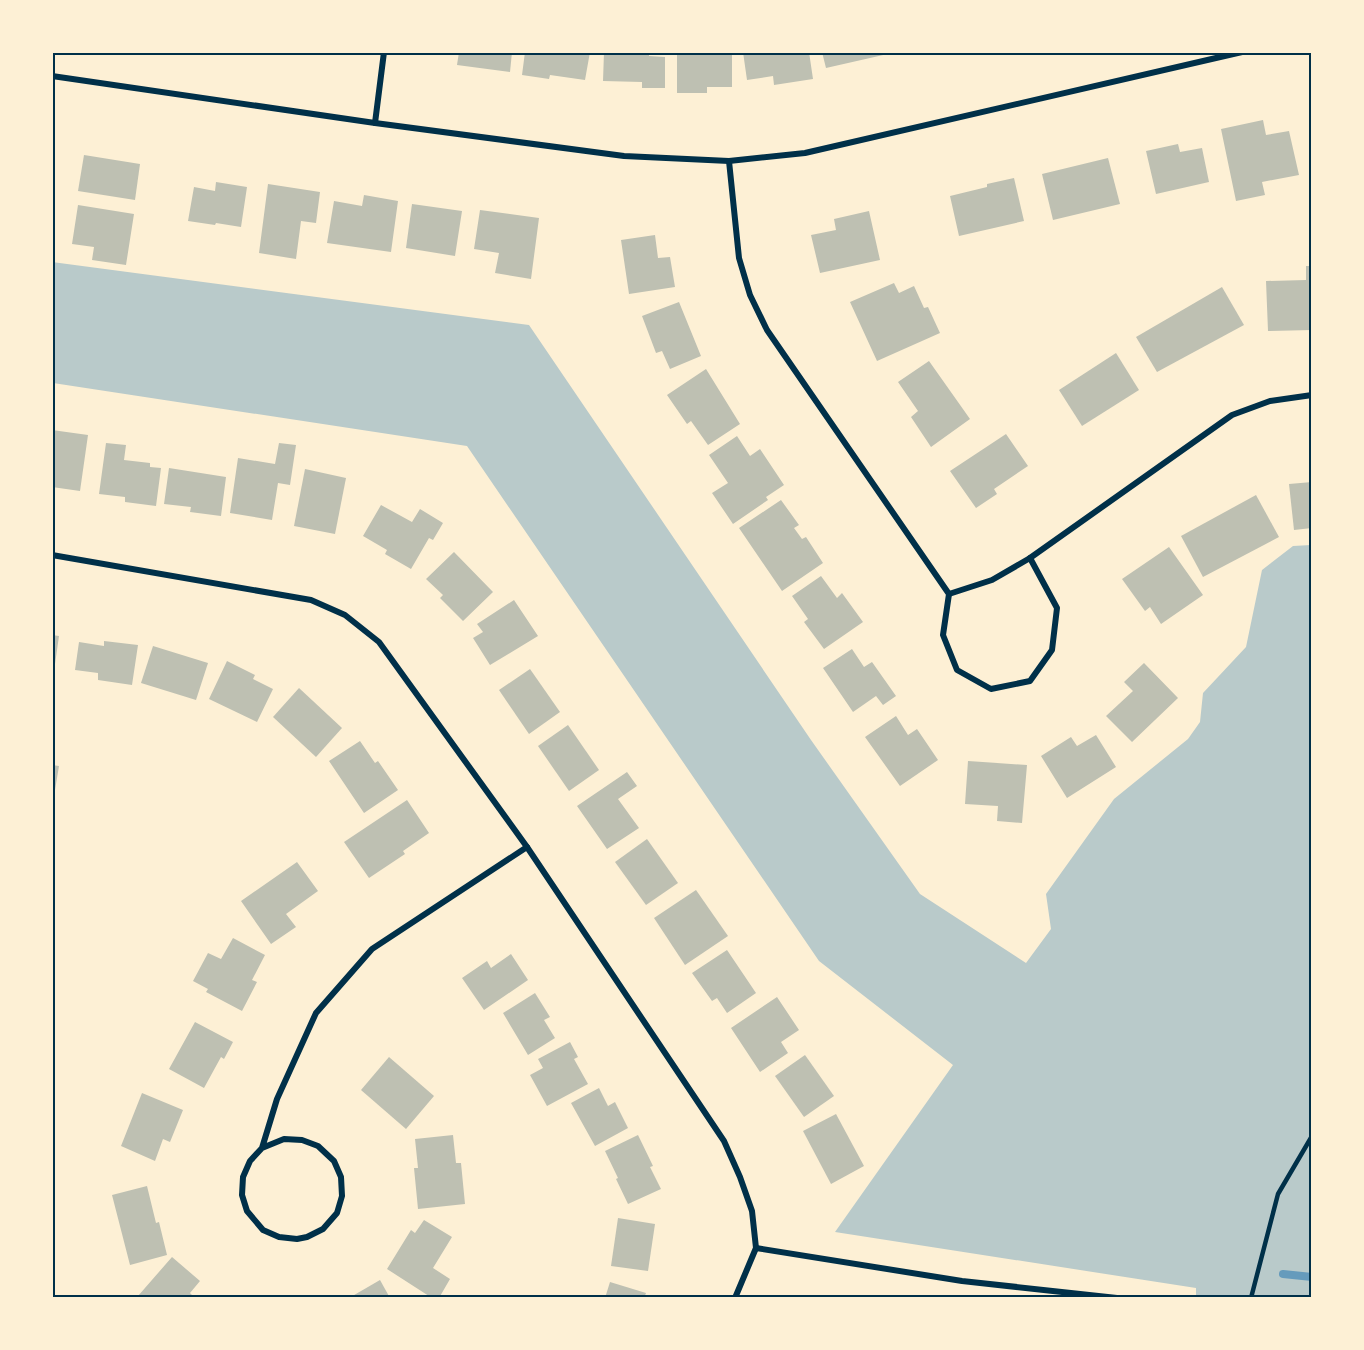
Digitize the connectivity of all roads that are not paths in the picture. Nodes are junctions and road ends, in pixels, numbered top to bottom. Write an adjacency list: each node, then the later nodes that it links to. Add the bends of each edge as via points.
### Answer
1 (384, 52): 4 (street)
2 (1242, 52): 5 (street, via 805,153)
3 (52, 76): 4 (street)
4 (375, 123): 5 (street, via 624,156)
5 (729, 161): 9 (street, via 739,258 750,295 767,330)
6 (1311, 395): 8 (street, via 1270,401 1232,415)
7 (52, 555): 10 (street, via 311,600 345,615 379,642)
8 (1030, 558): 9 (street, via 992,580); 9 (street, via 1057,608 1052,650 1030,681 991,689 957,670 943,635)
9 (949, 594)
10 (526, 848): 12 (street, via 372,949 315,1013 277,1100); 13 (street, via 724,1141 752,1211)
11 (1311, 1136): 16 (lane, via 1278,1194)
12 (262, 1148): 12 (street, via 243,1177 242,1195 247,1211 263,1230 279,1238 307,1237 323,1229 337,1213 342,1196 341,1177 334,1161 318,1146 302,1140 284,1139)
13 (756, 1248): 14 (street); 15 (street, via 962,1281)
14 (735, 1298)
15 (1116, 1298)
16 (1251, 1298)

